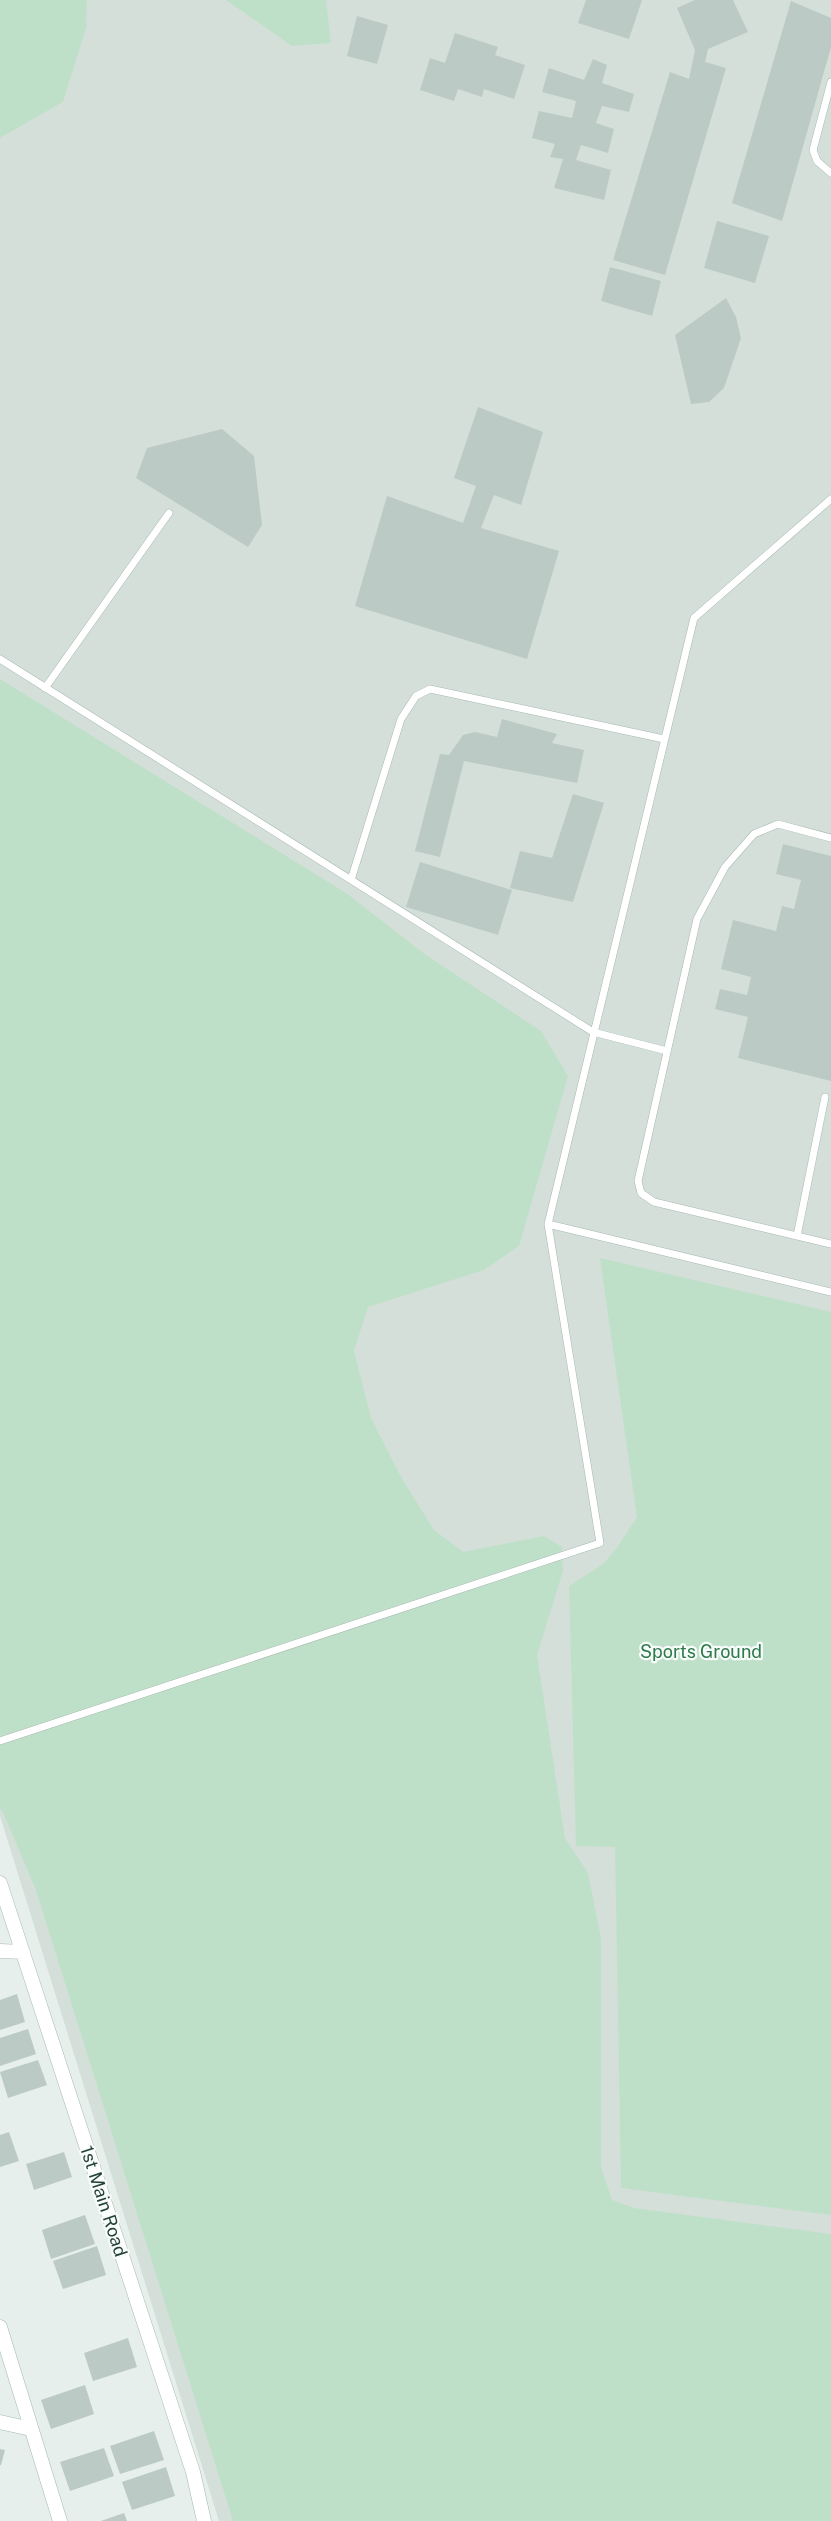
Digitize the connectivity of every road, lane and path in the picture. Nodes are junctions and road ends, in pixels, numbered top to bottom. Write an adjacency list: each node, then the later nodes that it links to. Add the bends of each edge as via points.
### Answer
1 (831, 82): 2 (lane, via 813,150 817,161)
2 (831, 173)
3 (831, 499): 7 (lane, via 694,618)
4 (169, 513): 6 (lane)
5 (0, 659): 6 (lane)
6 (45, 688): 9 (lane)
7 (664, 739): 9 (lane, via 430,689 416,696 401,718); 10 (lane)
8 (831, 838): 11 (lane, via 778,824 754,834 725,867 697,919)
9 (351, 880): 10 (lane)
10 (593, 1032): 11 (lane); 13 (lane)
11 (667, 1051): 14 (lane, via 638,1181 641,1192 654,1202)
12 (825, 1097): 14 (lane)
13 (548, 1224): 16 (lane); 17 (lane, via 600,1543)
14 (797, 1236): 15 (lane)
15 (831, 1244)
16 (831, 1292)
17 (0, 1741)
18 (0, 1883): 20 (street, 1st Main Road)
19 (0, 1951): 20 (street)
20 (23, 1952): 25 (street, 1st Main Road, via 193,2472)
21 (0, 2326): 23 (street)
22 (0, 2422): 23 (street)
23 (31, 2429): 24 (street)
24 (60, 2521)
25 (204, 2521)

